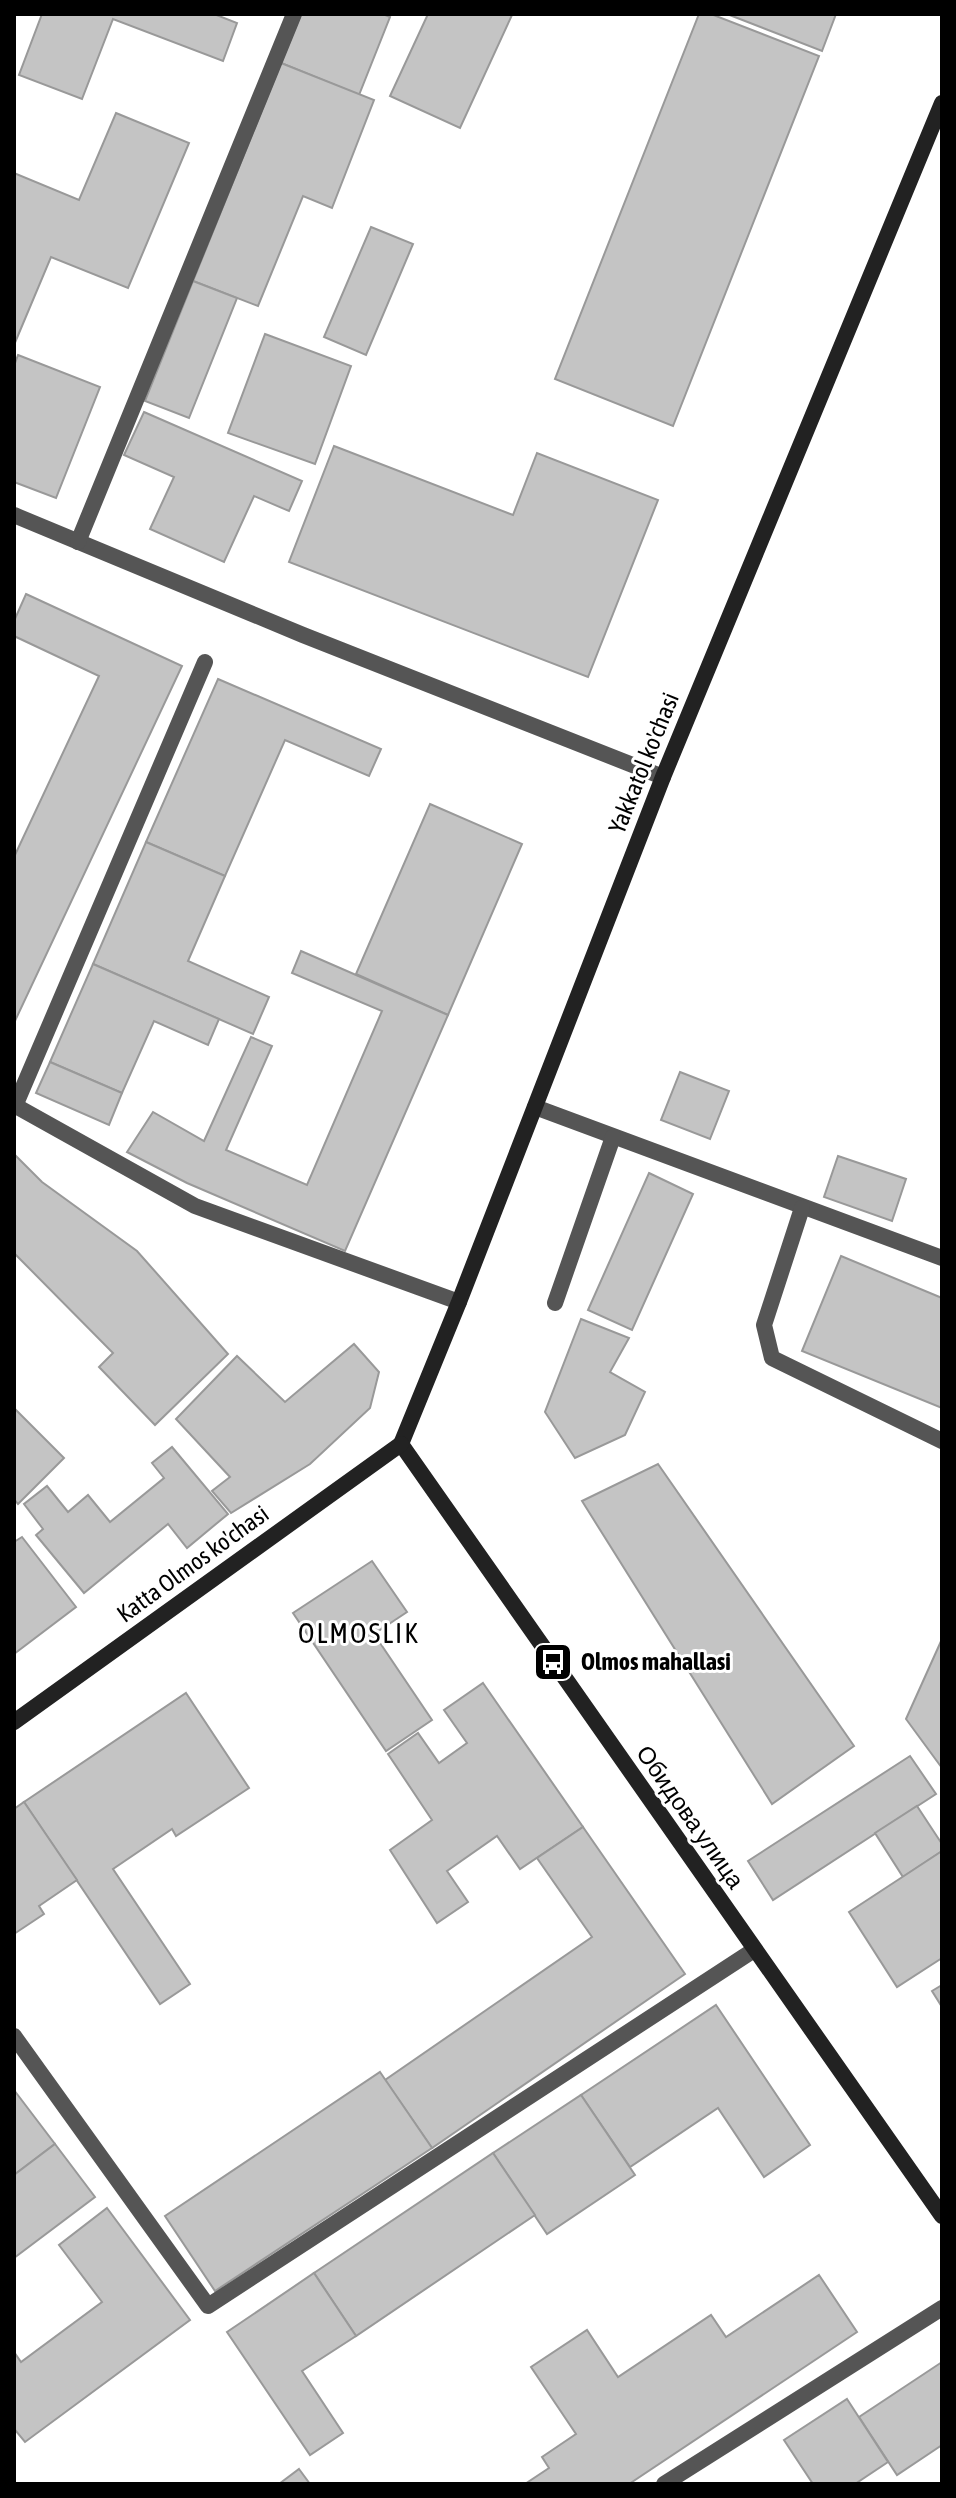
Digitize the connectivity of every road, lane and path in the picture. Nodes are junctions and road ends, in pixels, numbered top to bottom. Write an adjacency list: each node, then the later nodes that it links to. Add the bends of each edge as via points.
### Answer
1 (294, 14): 4 (street)
2 (942, 103): 6 (street, Yakkatol ko'chasi)
3 (14, 515): 4 (street)
4 (78, 542): 6 (street)
5 (205, 662): 7 (street)
6 (663, 777): 8 (street, Yakkatol ko'chasi)
7 (15, 1106): 12 (street, via 195,1206)
8 (535, 1107): 9 (street); 12 (street, Yakkatol ko'chasi)
9 (613, 1137): 10 (street); 13 (street)
10 (802, 1208): 11 (street); 14 (street, via 764,1325 772,1358)
11 (942, 1258)
12 (459, 1302): 15 (street, Yakkatol ko'chasi)
13 (555, 1303)
14 (942, 1441)
15 (401, 1444): 16 (street, Katta Olmos ko'chasi); 17 (street, Обидова улица)
16 (14, 1722)
17 (754, 1950): 18 (street, via 208,2306); 19 (street, Обидова улица)
18 (14, 2036)
19 (942, 2216)
20 (942, 2308): 21 (street)
21 (664, 2484)

